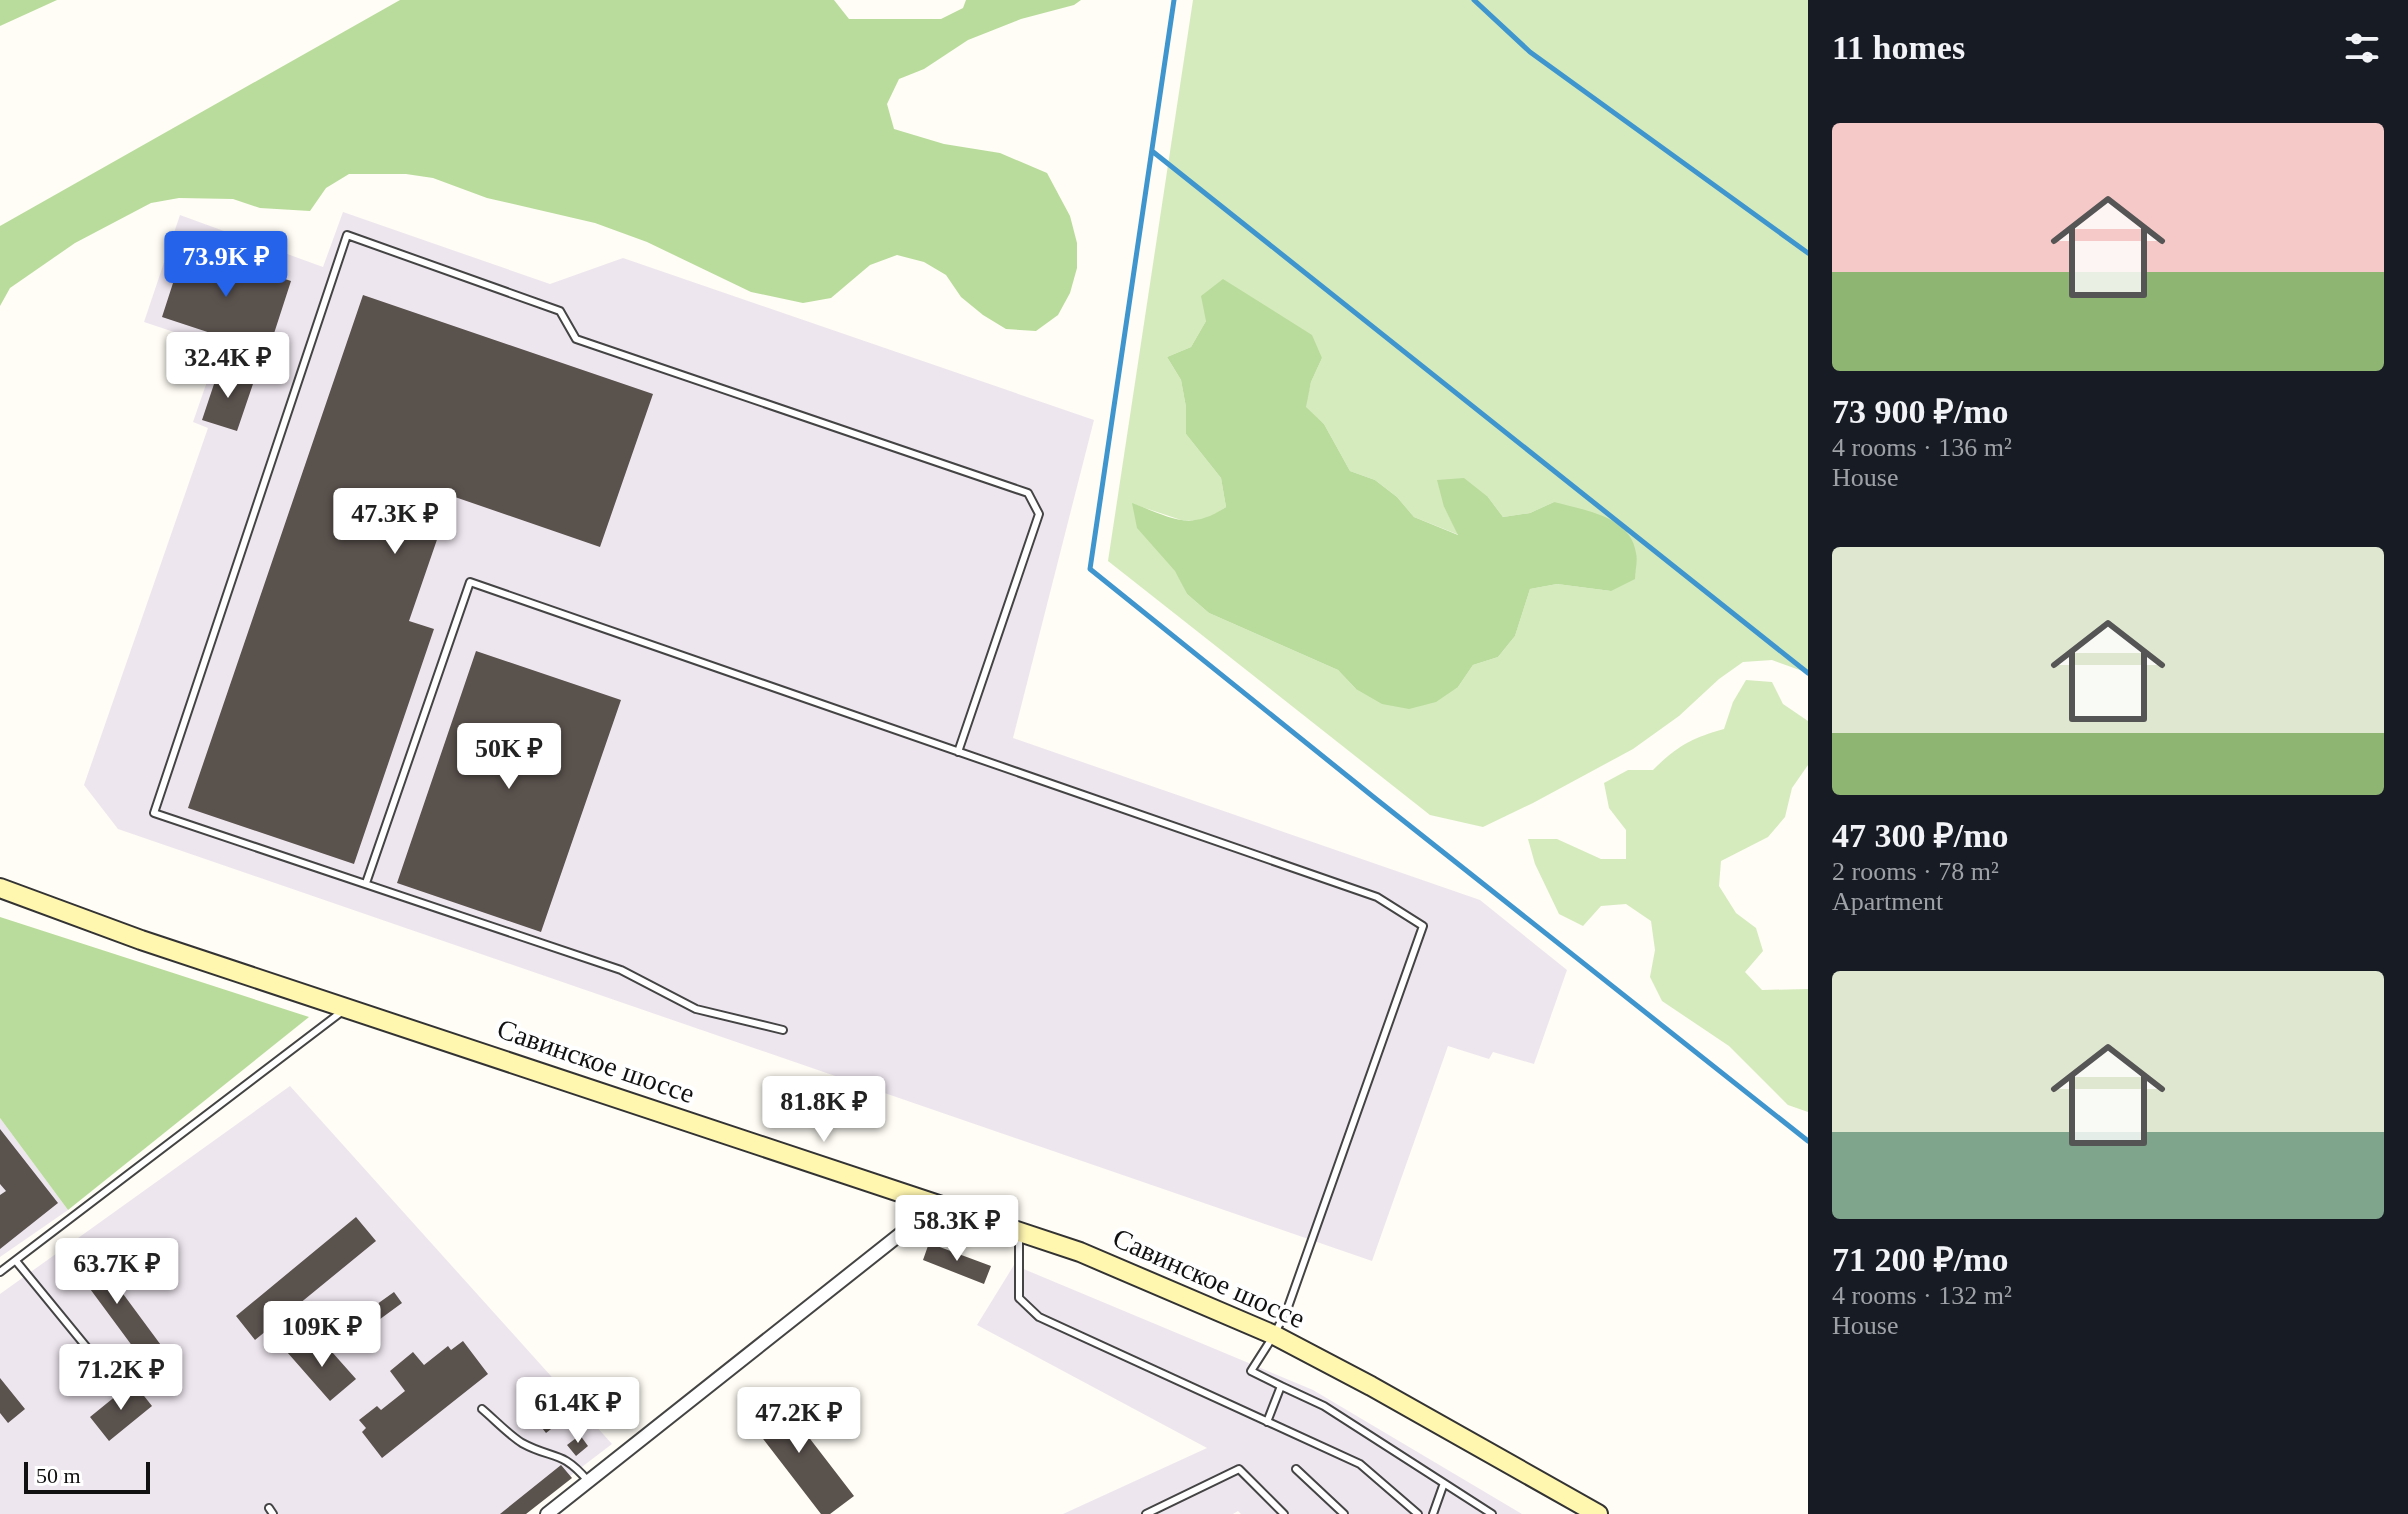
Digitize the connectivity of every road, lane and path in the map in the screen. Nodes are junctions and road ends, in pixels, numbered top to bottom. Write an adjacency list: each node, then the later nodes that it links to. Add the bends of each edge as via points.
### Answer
1 (958, 752): 2 (lane, via 470,582); 2 (lane, via 1039,514 1028,493 576,339 560,311 347,235 154,813); 10 (lane, via 1377,897 1423,926)
2 (366, 883): 5 (lane, via 621,970 696,1009)
3 (0, 888): 4 (street, Савинское шоссе)
4 (348, 1007): 6 (street, Савинское шоссе); 8 (lane)
5 (783, 1030)
6 (937, 1205): 7 (street, Савинское шоссе); 16 (street)
7 (1019, 1232): 10 (street, Савинское шоссе, via 1080,1252); 14 (lane, via 1019,1298 1039,1317)
8 (16, 1261): 9 (lane); 11 (lane)
9 (0, 1272)
10 (1274, 1335): 12 (lane, via 1251,1371); 25 (street, Савинское шоссе)
11 (102, 1366)
12 (1281, 1386): 14 (lane); 17 (lane, via 1324,1406)
13 (482, 1409): 16 (lane, via 518,1440 566,1459)
14 (1267, 1422): 22 (lane, via 1360,1464)
15 (1296, 1469): 21 (lane)
16 (588, 1481): 18 (street)
17 (1444, 1483): 23 (lane); 24 (lane)
18 (547, 1514)
19 (1146, 1514): 20 (lane, via 1239,1469)
20 (1284, 1514)
21 (1344, 1514)
22 (1418, 1514)
23 (1433, 1514)
24 (1492, 1514)
25 (1598, 1514)

